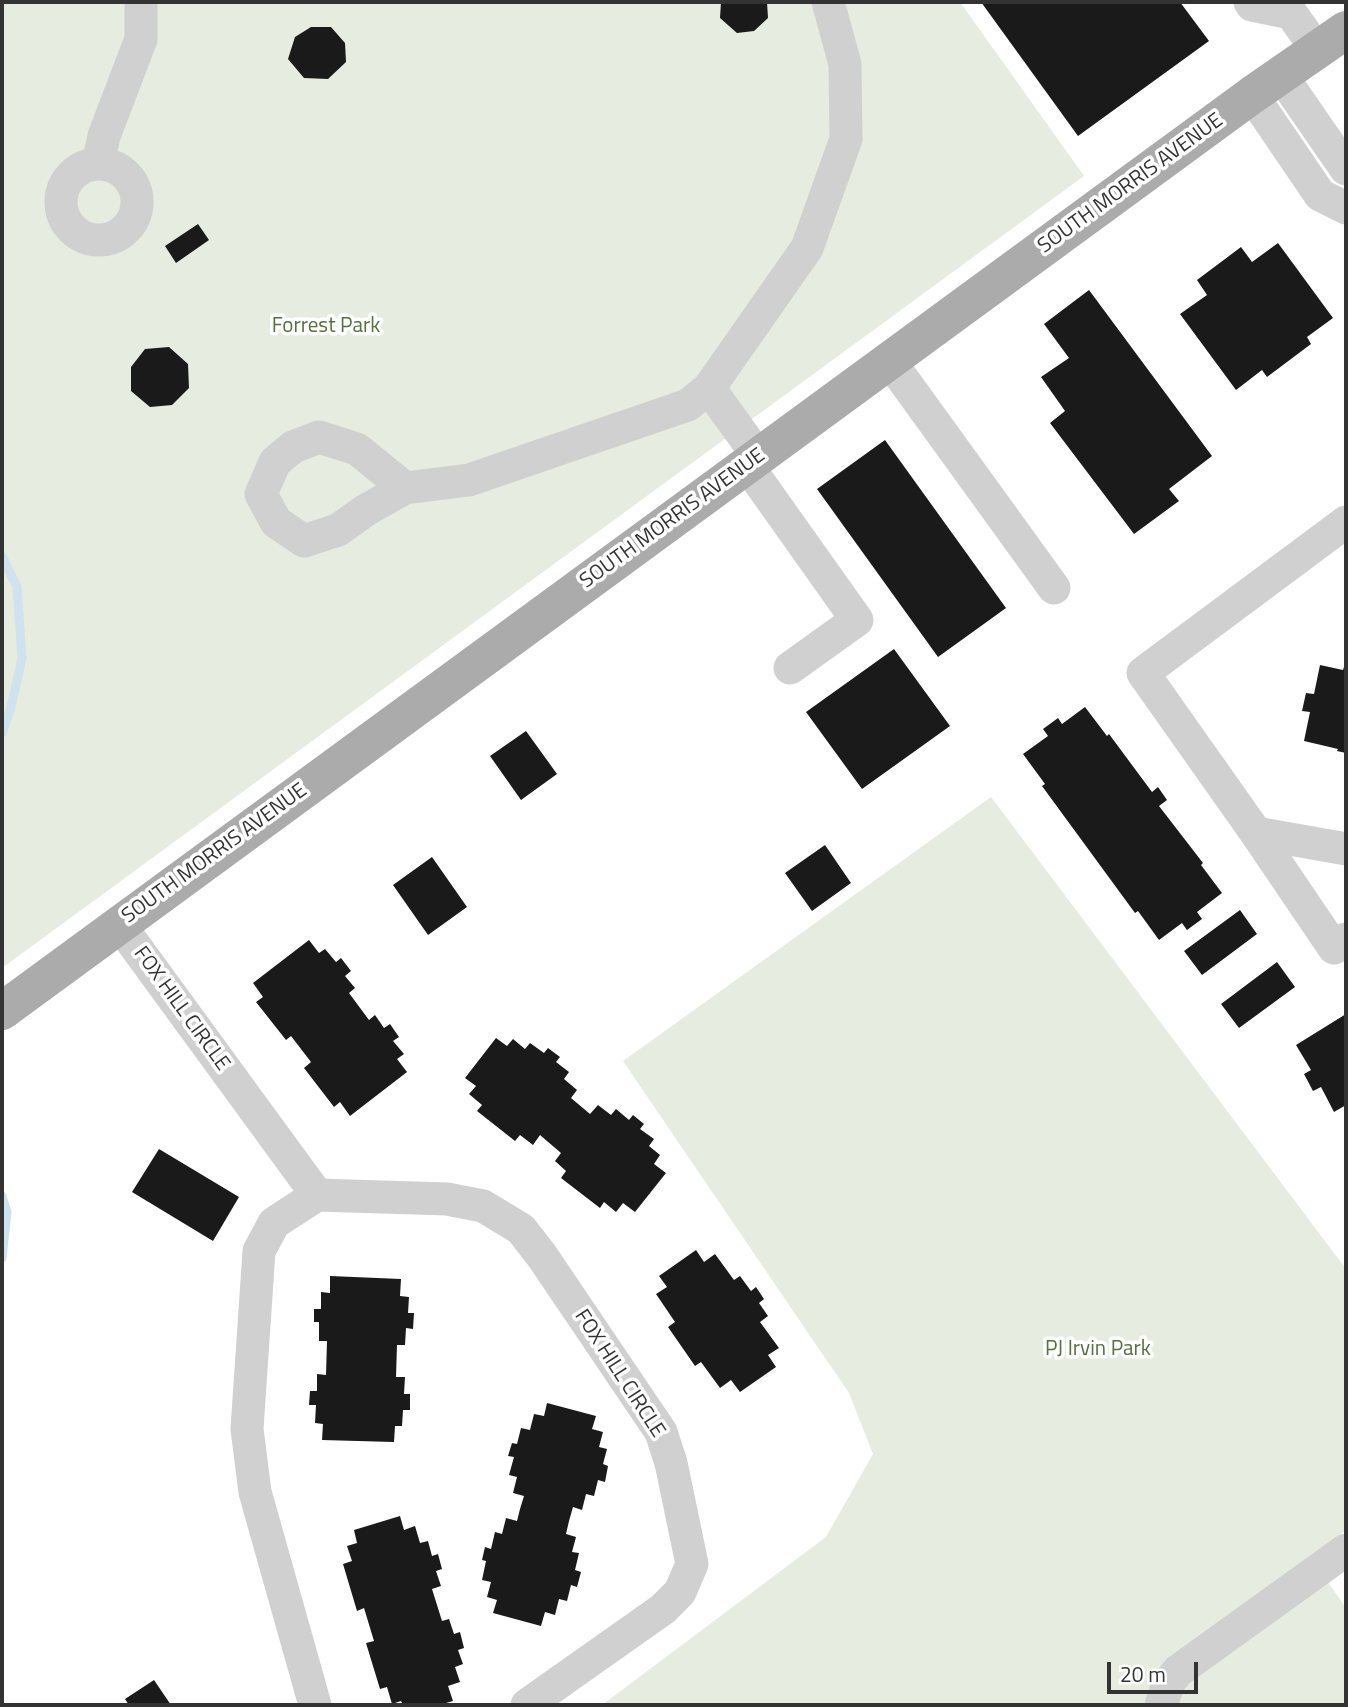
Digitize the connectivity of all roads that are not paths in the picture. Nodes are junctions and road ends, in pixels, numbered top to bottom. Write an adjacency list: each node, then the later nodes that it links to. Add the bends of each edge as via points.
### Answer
1 (141, 2): 7 (street, via 141,39)
2 (828, 2): 11 (street, via 845,64 846,139 807,248)
3 (1250, 2): 4 (street)
4 (1292, 7): 5 (street)
5 (1331, 40): 6 (main road, SOUTH MORRIS AVENUE)
6 (1267, 85): 8 (street); 9 (street, via 1320,195); 10 (main road, SOUTH MORRIS AVENUE)
7 (98, 164)
8 (1346, 169)
9 (1346, 208)
10 (890, 360): 12 (main road, SOUTH MORRIS AVENUE); 15 (street)
11 (709, 388): 12 (street); 13 (street, via 688,405 469,480)
12 (752, 460): 16 (street, via 857,620); 19 (main road, SOUTH MORRIS AVENUE)
13 (405, 488)
14 (1346, 522): 17 (street, via 1143,673)
15 (1054, 588)
16 (790, 668)
17 (1256, 833): 18 (street); 20 (street, via 1334,948)
18 (1346, 849)
19 (119, 924): 21 (main road, SOUTH MORRIS AVENUE); 22 (street, FOX HILL CIRCLE)
20 (1346, 939)
21 (2, 1010)
22 (317, 1195): 24 (street, via 274,1223 259,1251 247,1429 255,1492); 25 (street, FOX HILL CIRCLE, via 447,1199 483,1206 521,1229 661,1432 692,1564 680,1592 663,1609)
23 (1346, 1550): 26 (street, via 1178,1671)
24 (315, 1705)
25 (527, 1705)
26 (1161, 1705)

